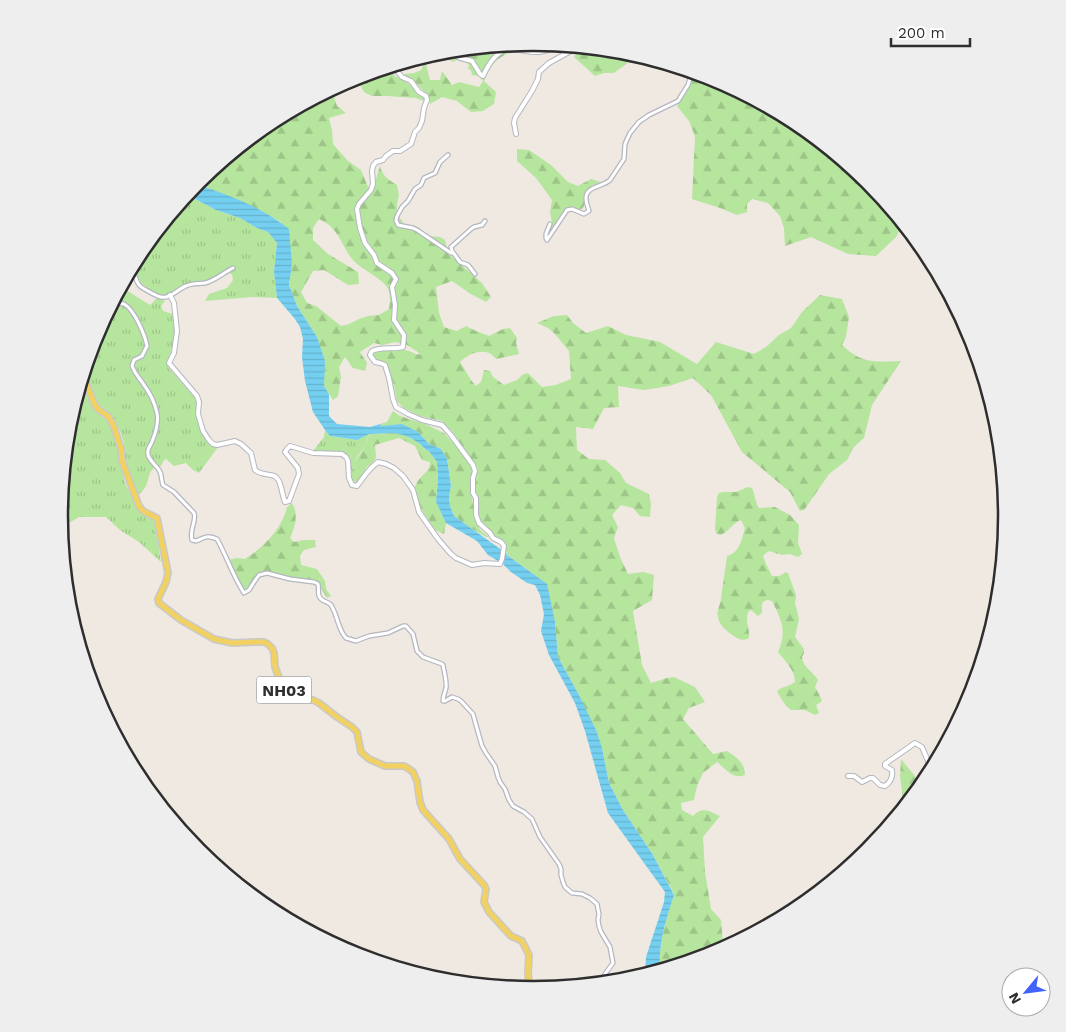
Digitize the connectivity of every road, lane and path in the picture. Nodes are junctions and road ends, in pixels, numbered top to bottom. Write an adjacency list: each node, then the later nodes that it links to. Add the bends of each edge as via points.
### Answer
1 (527, 51): 2 (street)
2 (542, 51)
3 (503, 52): 5 (street, via 495,57 482,76 472,61)
4 (568, 52): 8 (street, via 539,72 532,91 515,118)
5 (459, 57)
6 (398, 72): 16 (street, via 426,96 422,120 411,144 400,151 393,151 373,166 372,190 358,204 357,210 365,243 378,263 396,278 392,287 394,320 404,335 403,347 378,348 370,355 375,362 385,366 396,407 422,420 442,425 473,464 476,515 479,524 504,546 500,564 472,564 451,554 419,512 412,490 403,476 386,464 378,462 355,486 349,478 348,461 342,454 313,453 290,446 285,452 299,474 289,501 285,502 277,477 255,470 251,453 241,444 234,441 213,444 203,432 197,396 169,364 177,331)
7 (690, 79): 11 (street, via 678,101 649,115 630,133 624,159 610,180 587,193 589,211 584,214 567,210 547,240)
8 (516, 134)
9 (448, 155): 12 (street, via 435,173 424,178 412,192 396,220 398,225 417,230)
10 (485, 221): 12 (street, via 453,245)
11 (550, 224)
12 (453, 253): 14 (street)
13 (233, 268): 16 (street, via 215,280 186,286)
14 (475, 274)
15 (136, 276): 16 (street, via 141,286 158,297)
16 (170, 295)
17 (119, 304): 21 (street, via 131,310 147,346 132,366 149,393 158,420 148,455 160,471 163,485 194,513 190,533 192,540 206,536 217,539 244,593 263,573 314,582 318,584 320,598 332,606 346,638 356,641 406,626 413,634 417,651 443,665 446,681 443,700 458,699 473,714 482,746 495,766 512,806 532,819 540,838 559,864 565,887 597,904 599,926 610,947 613,963)
18 (87, 386): 22 (main road, NH03, via 98,409 109,417 114,427 122,461 139,506 157,518 168,573 159,604 214,639 268,644 274,653 282,686 291,697 313,700 352,727 357,732 361,752 368,759 385,766 404,766 413,772 423,810 449,839 460,859 484,884 484,902 489,912 526,947)
19 (928, 760): 20 (street, via 922,747 915,743 884,764 892,770 892,776 884,786 873,778 862,782)
20 (848, 776)
21 (604, 975)
22 (529, 981)

